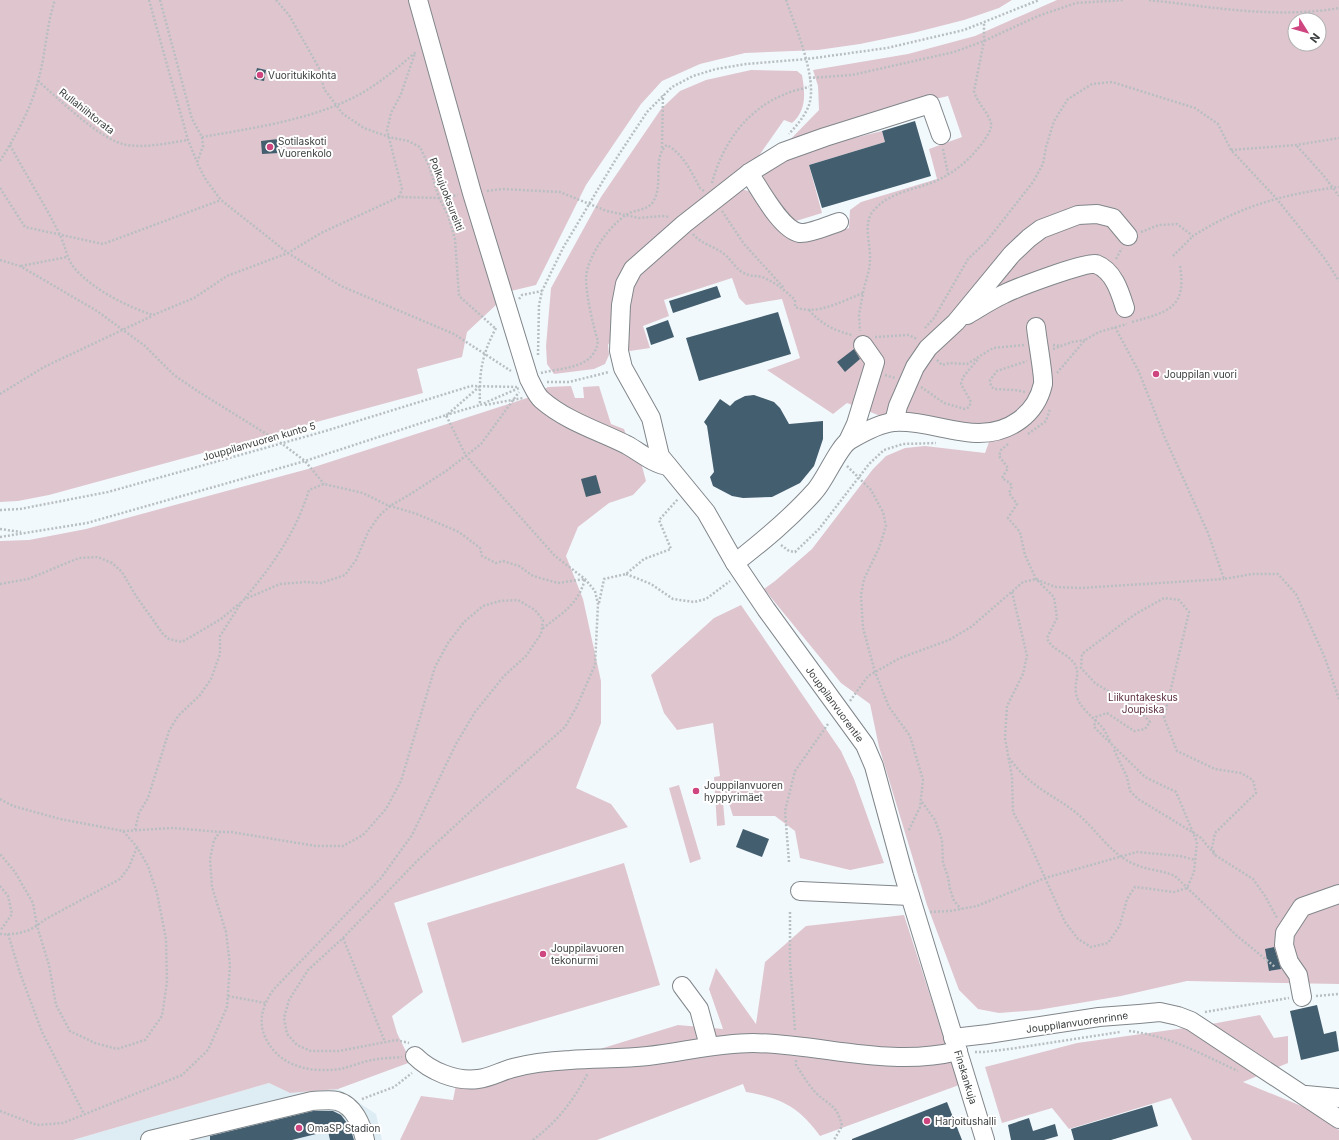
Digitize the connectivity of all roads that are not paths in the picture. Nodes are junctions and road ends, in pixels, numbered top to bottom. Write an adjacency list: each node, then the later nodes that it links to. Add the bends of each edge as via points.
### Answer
1 (418, 0): 12 (street, via 472,193 530,385 558,412 661,465)
2 (941, 135): 3 (street, Jouppilanvuorentie, via 930,104 783,152)
3 (749, 173): 4 (street, via 777,215 790,229 802,233); 12 (street, Jouppilanvuorentie, via 714,199 633,269 625,284 619,339 623,368 645,405 651,418 660,456)
4 (839, 222)
5 (1128, 236): 7 (street, via 1113,218 1097,214 1078,215 1041,229 1012,254)
6 (1125, 308): 7 (street, via 1118,287 1107,270 1095,264 1078,267 1004,294)
7 (954, 323): 10 (street, via 918,344 915,367)
8 (1037, 336): 10 (street, via 1043,383 1037,401 1030,412 1019,421 1005,428 979,433)
9 (867, 348): 11 (street, via 856,424)
10 (894, 422): 11 (street, via 868,430)
11 (848, 441): 13 (street, via 816,491)
12 (669, 466): 13 (street, Jouppilanvuorentie, via 706,512)
13 (736, 570): 16 (street, Jouppilanvuorentie, via 835,718 865,745 874,766)
14 (800, 891): 16 (street)
15 (1339, 894): 18 (street, via 1302,907 1285,933 1284,945 1289,962 1298,975)
16 (913, 904): 19 (street, Jouppilanvuorentie)
17 (682, 986): 20 (street, via 698,1009)
18 (1302, 997)
19 (956, 1044): 20 (street, Jouppilanvuorenrinne, via 941,1055 891,1058 754,1043); 22 (street, Jouppilanvuorenrinne, via 988,1034 1099,1017 1160,1012 1191,1021); 27 (street, Finskankuja)
20 (709, 1046): 21 (street, Jouppilanvuorenrinne, via 647,1056 554,1061 513,1068 478,1079 456,1078)
21 (419, 1060)
22 (1302, 1094): 23 (street, via 1318,1098); 24 (street, Jouppilanvuorenrinne)
23 (1339, 1098)
24 (1339, 1119)
25 (150, 1140): 26 (street, via 312,1101 338,1101 352,1111 361,1123)
26 (366, 1140)
27 (985, 1140)

